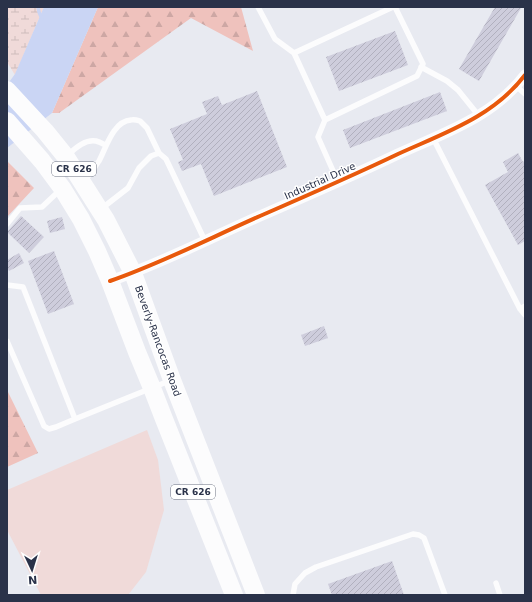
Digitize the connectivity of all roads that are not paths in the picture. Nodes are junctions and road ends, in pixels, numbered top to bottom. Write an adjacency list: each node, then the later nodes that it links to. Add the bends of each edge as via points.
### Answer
1 (258, 7): 3 (lane, via 275,39)
2 (394, 7): 3 (lane); 4 (lane, via 423,64)
3 (294, 53): 10 (lane)
4 (421, 67): 9 (lane, via 458,90); 10 (lane, via 417,76)
5 (525, 76): 6 (street, Industrial Drive)
6 (516, 86): 8 (lane); 9 (street, Industrial Drive, via 497,104)
7 (7, 90): 15 (main road, Beverly-Rancocas Road / CR 626)
8 (525, 94)
9 (479, 116): 12 (street, Industrial Drive)
10 (326, 120): 17 (lane, via 318,137)
11 (7, 121): 18 (main road, CR 626)
12 (433, 138): 17 (street, Industrial Drive); 25 (lane)
13 (106, 145): 14 (lane, via 119,124 130,120 140,121 147,128); 15 (lane, via 92,140); 16 (lane, via 91,174)
14 (159, 153): 19 (lane, via 151,156 139,168 128,188); 21 (lane, via 166,159)
15 (66, 156): 16 (main road, Beverly-Rancocas Road / CR 626)
16 (82, 182): 19 (main road, Beverly-Rancocas Road / CR 626)
17 (338, 182): 21 (street, Industrial Drive)
18 (62, 188): 20 (lane, via 42,207 20,208); 23 (main road, CR 626, via 81,219)
19 (100, 210): 22 (main road, Beverly-Rancocas Road / CR 626)
20 (7, 224)
21 (205, 241): 22 (street, Industrial Drive)
22 (133, 273): 23 (street, Industrial Drive); 28 (main road, Beverly-Rancocas Road / CR 626)
23 (110, 281): 29 (main road, CR 626)
24 (7, 285): 30 (lane, via 23,287)
25 (523, 308): 26 (lane)
26 (525, 315)
27 (7, 341): 30 (lane, via 44,426 49,429)
28 (172, 380): 29 (lane); 33 (main road, Beverly-Rancocas Road / CR 626)
29 (152, 388): 30 (lane); 32 (main road, CR 626)
30 (75, 418)
31 (496, 582): 36 (lane)
32 (234, 595)
33 (256, 595)
34 (293, 595): 35 (lane, via 295,584 305,573 316,567 414,534 424,538)
35 (445, 595)
36 (500, 595)

